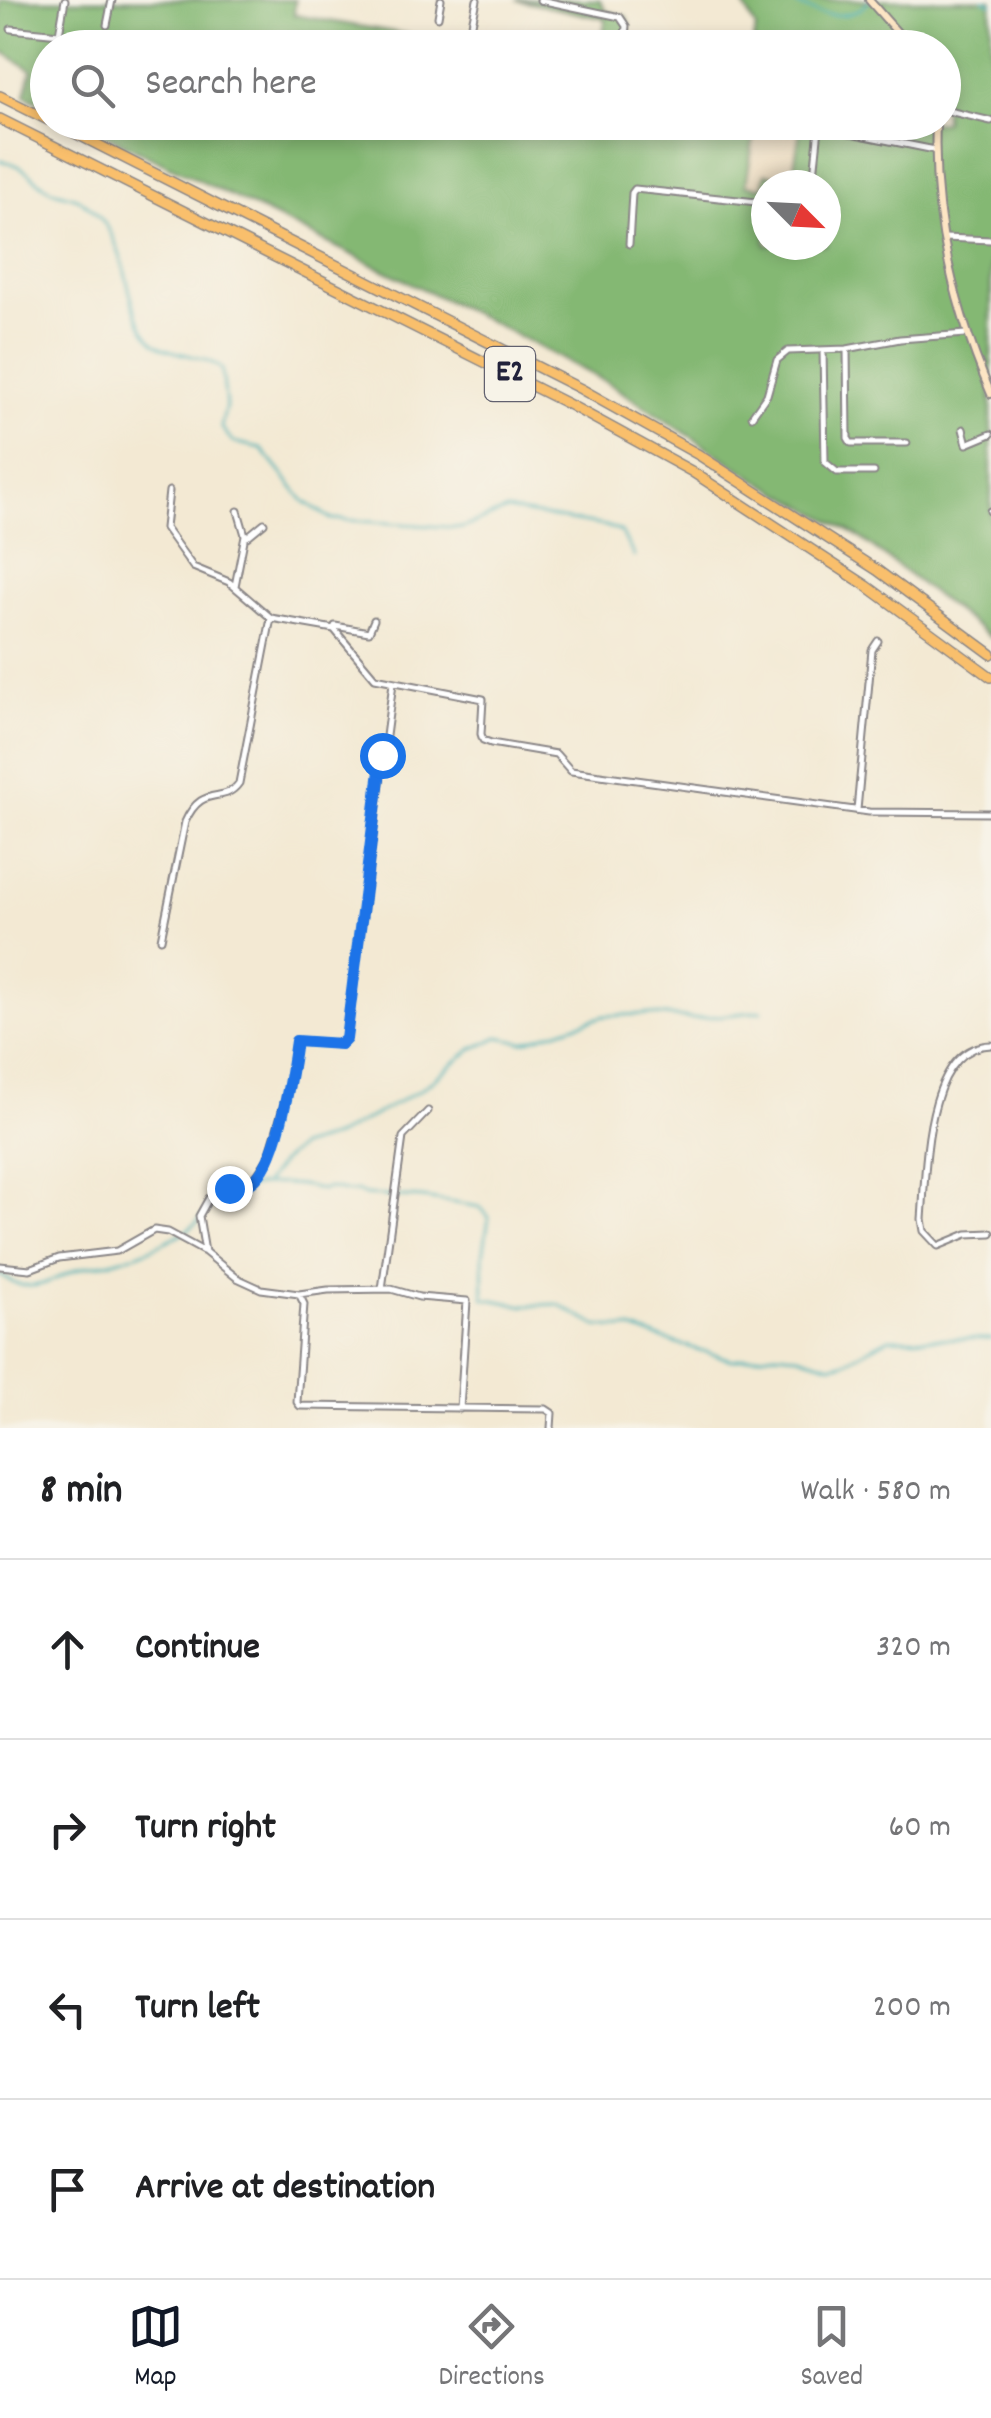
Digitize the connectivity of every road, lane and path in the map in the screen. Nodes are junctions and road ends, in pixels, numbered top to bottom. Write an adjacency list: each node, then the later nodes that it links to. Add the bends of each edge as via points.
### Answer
1 (65, 0): 10 (street)
2 (112, 0): 8 (street)
3 (440, 0): 7 (street)
4 (477, 0): 11 (street)
5 (540, 0): 12 (street, via 620,17)
6 (869, 0): 13 (main road)
7 (438, 17)
8 (107, 25)
9 (10, 29): 14 (street)
10 (60, 30)
11 (471, 30)
12 (626, 30)
13 (894, 30)
14 (30, 31)
15 (0, 96): 16 (highway, E2)
16 (30, 111)
17 (961, 114): 19 (street)
18 (0, 118): 20 (highway, E2)
19 (991, 121)
20 (30, 133)
21 (44, 140): 51 (highway, E2, via 691,471)
22 (88, 140): 50 (highway, E2, via 699,454)
23 (819, 140): 27 (street)
24 (883, 140): 26 (street)
25 (935, 140): 26 (main road)
26 (935, 150): 29 (main road)
27 (815, 170)
28 (751, 201): 31 (street, via 635,189)
29 (944, 238): 30 (street); 32 (main road)
30 (991, 240)
31 (628, 244)
32 (966, 334): 34 (street); 35 (main road)
33 (823, 350): 34 (street); 36 (street, via 781,355); 40 (street, via 825,462 837,472)
34 (847, 350): 39 (street, via 851,443)
35 (991, 394)
36 (752, 416)
37 (964, 429): 38 (street, via 966,444)
38 (991, 434)
39 (907, 443)
40 (874, 472)
41 (169, 491): 45 (street, via 165,528 184,557)
42 (238, 511): 44 (street)
43 (264, 524): 44 (street)
44 (244, 540): 45 (street)
45 (235, 586): 46 (street)
46 (271, 618): 48 (street); 55 (street, via 239,782 232,792 192,805)
47 (374, 620): 48 (street, via 371,631)
48 (334, 629): 52 (street, via 369,674)
49 (878, 641): 53 (street)
50 (991, 654)
51 (991, 677)
52 (392, 683): 53 (street, via 483,699 483,740 556,754 571,771); 59 (street, via 346,1039 296,1041 267,1161 250,1183 208,1198 199,1216)
53 (857, 810): 54 (street)
54 (991, 813)
55 (161, 939)
56 (991, 1045): 58 (street, via 960,1058 938,1090 922,1219 938,1246)
57 (428, 1111): 61 (street, via 403,1137)
58 (991, 1233)
59 (205, 1252): 60 (street, via 154,1230 125,1249 36,1268); 62 (street, via 261,1289)
60 (0, 1266)
61 (382, 1290): 62 (street); 63 (street, via 467,1301)
62 (299, 1294): 63 (street, via 300,1406)
63 (460, 1409): 64 (street, via 546,1408)
64 (551, 1428)

